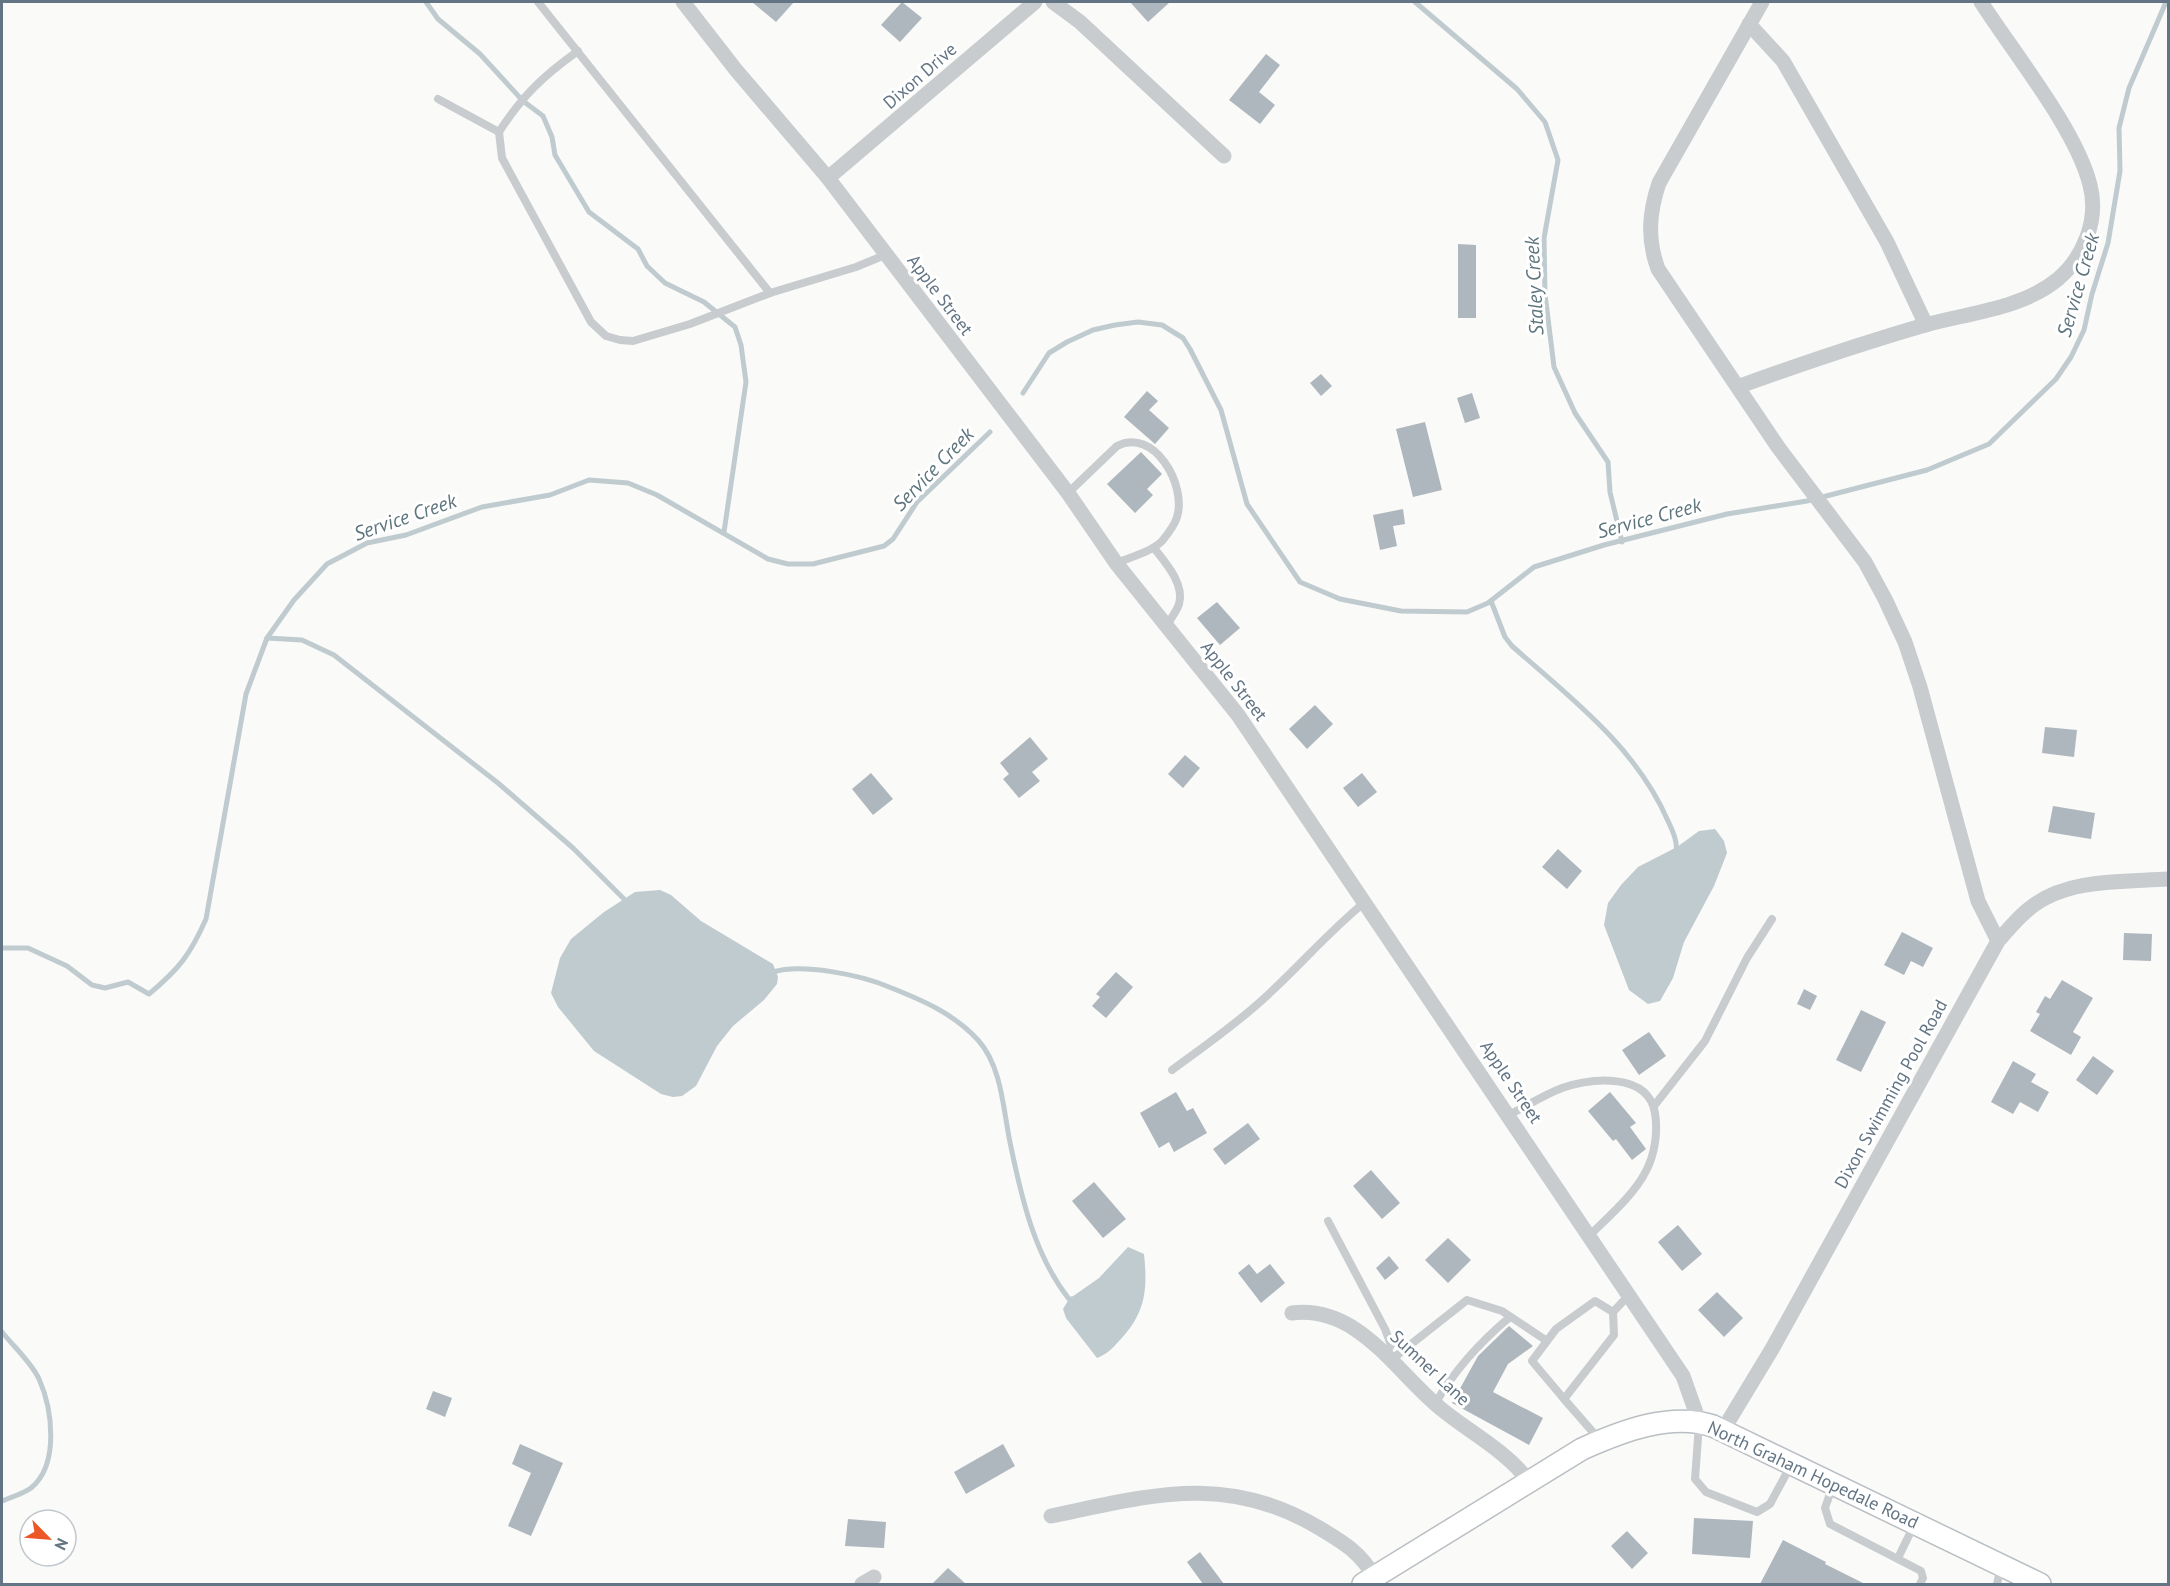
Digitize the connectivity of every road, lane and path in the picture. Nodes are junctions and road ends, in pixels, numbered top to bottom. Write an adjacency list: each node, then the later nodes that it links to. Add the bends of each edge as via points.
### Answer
1 (538, 2): 8 (lane)
2 (683, 2): 12 (street, Apple Street)
3 (1035, 2): 12 (street, Dixon Drive)
4 (1053, 2): 11 (street, via 1080,22)
5 (1762, 2): 7 (street)
6 (1981, 2): 15 (street, via 2059,120 2085,168 2091,187 2090,228 2072,264 2043,289 2011,303)
7 (1749, 24): 15 (street, via 1783,61 1887,242); 16 (street, via 1659,183 1650,226 1658,269)
8 (579, 51): 10 (lane, via 521,98); 14 (lane)
9 (438, 99): 10 (lane)
10 (499, 132): 14 (lane, via 502,158 591,322 606,336 633,340 690,324)
11 (1224, 156)
12 (828, 178): 13 (street, Apple Street)
13 (885, 255): 14 (lane); 17 (street, Apple Street)
14 (770, 293)
15 (1926, 325): 16 (street)
16 (1740, 386): 24 (street, via 1778,447 1865,562 1886,599 1920,687 1978,901)
17 (1068, 493): 18 (lane, via 1117,446 1125,442 1145,446 1170,467 1178,497 1178,516); 19 (street, Apple Street)
18 (1154, 548): 19 (lane); 20 (lane, via 1170,569 1179,596)
19 (1116, 563): 20 (street, Apple Street)
20 (1166, 627): 22 (street, Apple Street, via 1238,715)
21 (2169, 879): 24 (street, Dixon Swimming Pool Road, via 2065,890 2031,907)
22 (1366, 902): 25 (lane, via 1340,922 1262,1001); 27 (street, Apple Street)
23 (1772, 919): 26 (lane, via 1705,1041)
24 (1998, 941): 39 (street, Dixon Swimming Pool Road, via 1769,1355)
25 (1172, 1070)
26 (1654, 1106): 27 (lane, via 1647,1094 1619,1080 1563,1088); 29 (lane, via 1656,1134 1646,1172)
27 (1509, 1115): 29 (street, Apple Street)
28 (1328, 1221): 35 (lane, via 1385,1329 1391,1345)
29 (1589, 1236): 30 (street, Apple Street)
30 (1628, 1296): 31 (lane); 38 (street, Apple Street, via 1683,1377)
31 (1613, 1312): 34 (lane, via 1595,1301 1556,1329); 36 (lane, via 1614,1335)
32 (1292, 1313): 35 (street, Sumner Lane, via 1322,1314 1339,1320 1367,1337)
33 (1510, 1317): 34 (lane); 35 (lane, via 1467,1300); 37 (lane, via 1478,1344)
34 (1547, 1341): 36 (lane, via 1532,1361)
35 (1388, 1358): 37 (street, Sumner Lane)
36 (1564, 1399): 40 (lane)
37 (1435, 1404): 42 (street, Sumner Lane, via 1517,1466)
38 (1699, 1421): 39 (street, North Graham Hopedale Road); 40 (street, North Graham Hopedale Road, via 1643,1426); 41 (lane, via 1695,1479 1706,1492 1757,1512 1770,1504)
39 (1723, 1430): 41 (street, North Graham Hopedale Road)
40 (1600, 1441): 42 (street, North Graham Hopedale Road)
41 (1792, 1464): 43 (street, North Graham Hopedale Road)
42 (1528, 1480): 48 (street, North Graham Hopedale Road)
43 (1834, 1484): 45 (street, North Graham Hopedale Road); 46 (lane, via 1825,1508 1830,1524)
44 (1051, 1516): 48 (street, via 1178,1494 1243,1495 1272,1503 1349,1545 1364,1560)
45 (1915, 1523): 46 (lane); 47 (street, North Graham Hopedale Road)
46 (1898, 1558): 49 (lane, via 1921,1570)
47 (1999, 1575): 50 (street, North Graham Hopedale Road)
48 (1369, 1581)
49 (1920, 1584)
50 (2040, 1584)

